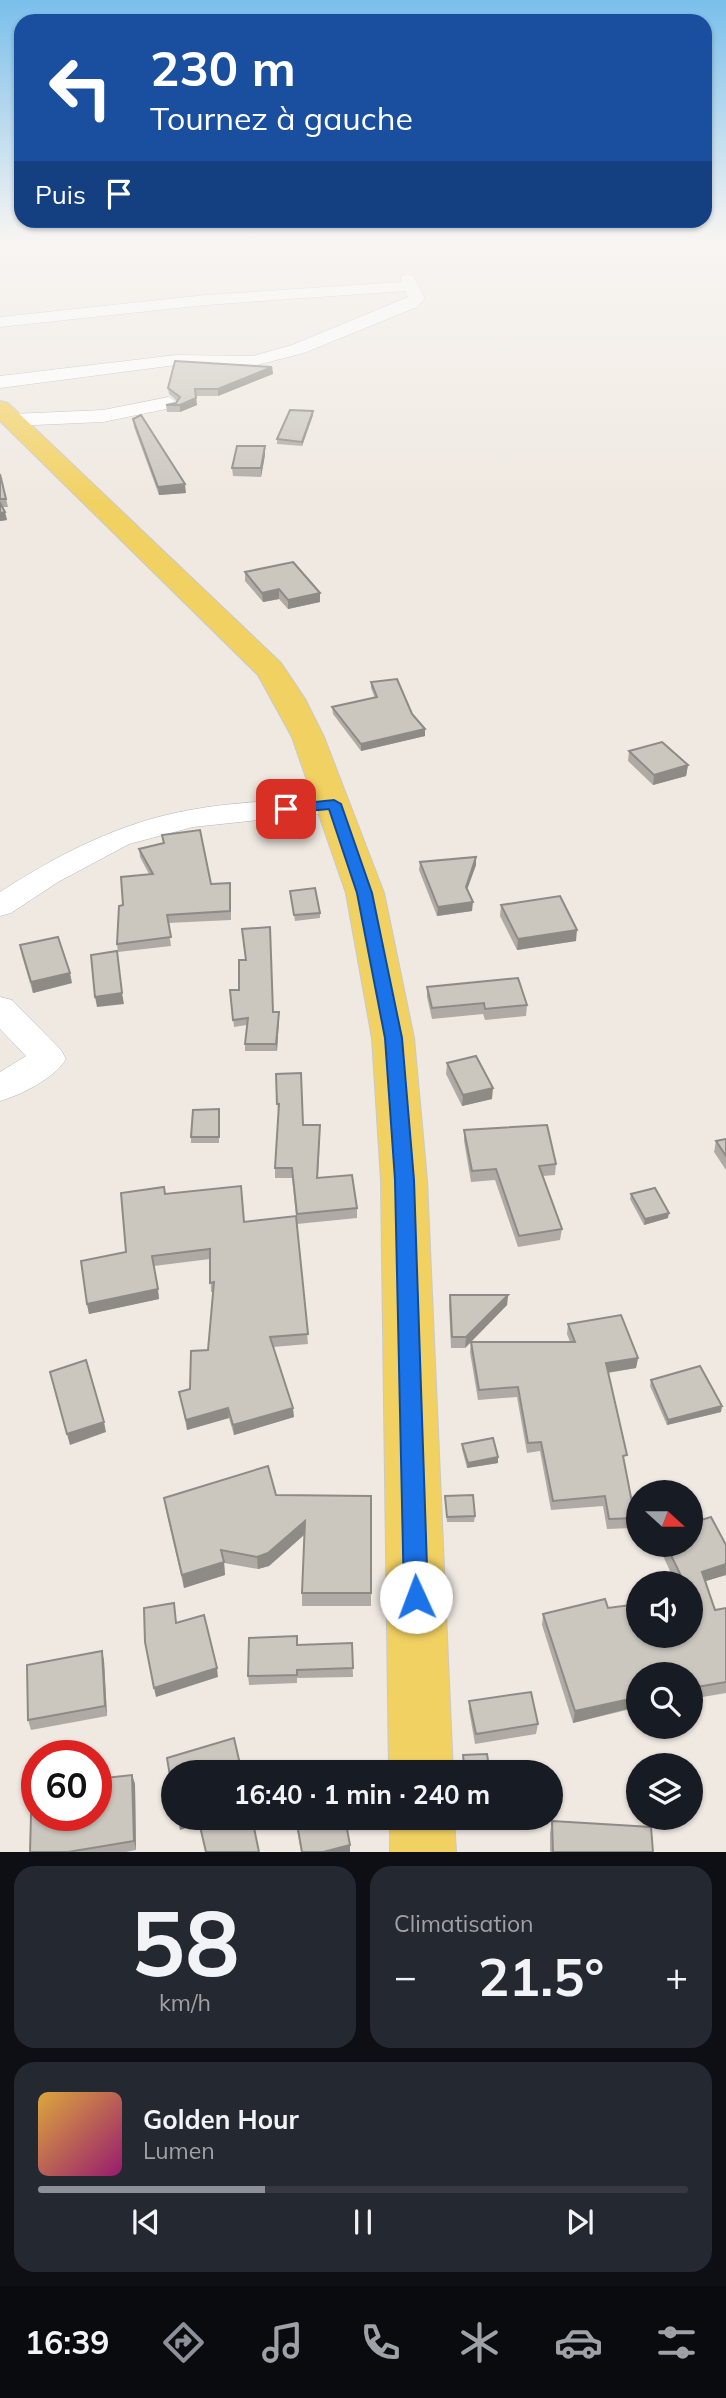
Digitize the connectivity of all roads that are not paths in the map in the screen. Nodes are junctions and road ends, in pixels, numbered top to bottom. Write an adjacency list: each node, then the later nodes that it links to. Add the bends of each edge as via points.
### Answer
1 (345, 329): 2 (street, via 279,355 245,362 176,360)
2 (4, 403): 3 (street, via 103,416); 4 (main road, via 270,670 308,737)
3 (169, 403)
4 (334, 804): 5 (street, via 191,818 119,838 47,875); 8 (main road, via 365,893 393,1038 404,1180)
5 (0, 906)
6 (0, 1008): 7 (street, via 49,1059)
7 (0, 1088)
8 (421, 1760)
9 (422, 1830): 10 (main road)
10 (423, 1852)

